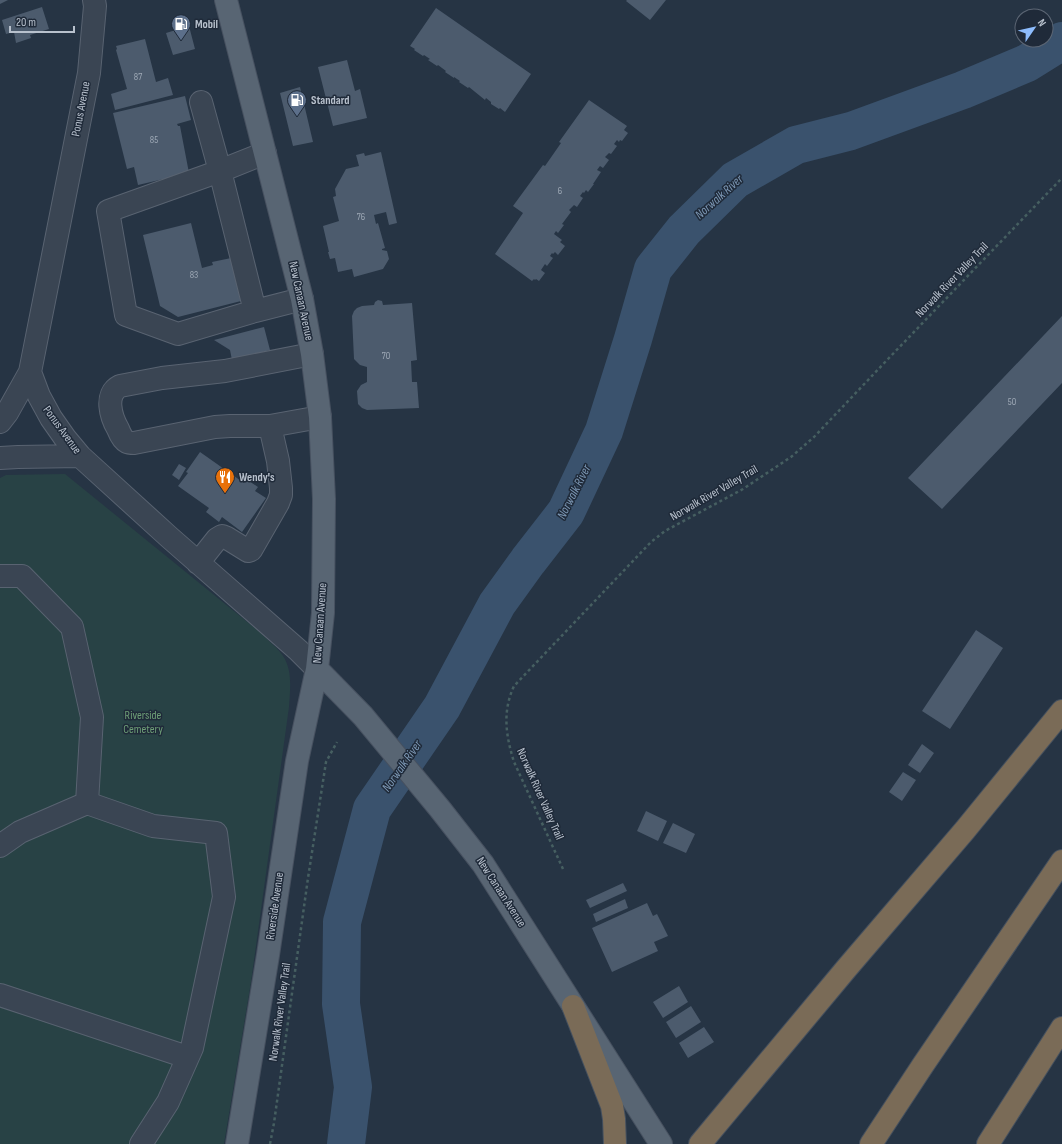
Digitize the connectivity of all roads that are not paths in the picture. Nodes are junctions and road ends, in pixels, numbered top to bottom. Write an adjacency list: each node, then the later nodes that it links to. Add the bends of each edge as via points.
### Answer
1 (94, 0): 9 (street, Ponus Avenue, via 89,73)
2 (226, 0): 4 (main road, New Canaan Avenue)
3 (201, 102): 5 (street)
4 (265, 153): 5 (street); 6 (main road, New Canaan Avenue)
5 (220, 171): 7 (street); 7 (street, via 108,211 126,315 178,334)
6 (302, 299): 7 (street); 8 (main road, New Canaan Avenue)
7 (255, 311)
8 (312, 354): 10 (main road, New Canaan Avenue); 12 (street, via 225,371 120,386 112,394 110,404 113,421 122,437 127,442 134,443 215,427)
9 (30, 372): 11 (street); 13 (street, Ponus Avenue, via 51,418)
10 (320, 417): 12 (street); 17 (main road, New Canaan Avenue, via 324,499 323,613)
11 (0, 422)
12 (270, 426): 15 (street, via 281,488 278,503 251,550 248,551 222,536)
13 (80, 456): 14 (street); 15 (street, Ponus Avenue)
14 (0, 458)
15 (198, 562): 17 (street, Ponus Avenue)
16 (0, 576): 19 (street, via 22,576 72,627 92,717)
17 (317, 669): 23 (main road, New Canaan Avenue, via 369,723 483,864); 27 (main road, Riverside Avenue, via 297,761)
18 (1062, 711): 30 (highway)
19 (87, 803): 20 (street, via 20,832); 25 (street, via 153,826 216,833 224,897 192,1048)
20 (0, 846)
21 (1062, 861): 31 (highway)
22 (0, 995): 25 (street)
23 (573, 1006): 28 (highway, via 612,1106); 29 (main road, New Canaan Avenue)
24 (1062, 1028): 32 (highway)
25 (187, 1058): 26 (street, via 168,1102)
26 (141, 1144)
27 (236, 1144)
28 (615, 1144)
29 (661, 1144)
30 (700, 1144)
31 (871, 1144)
32 (988, 1144)

